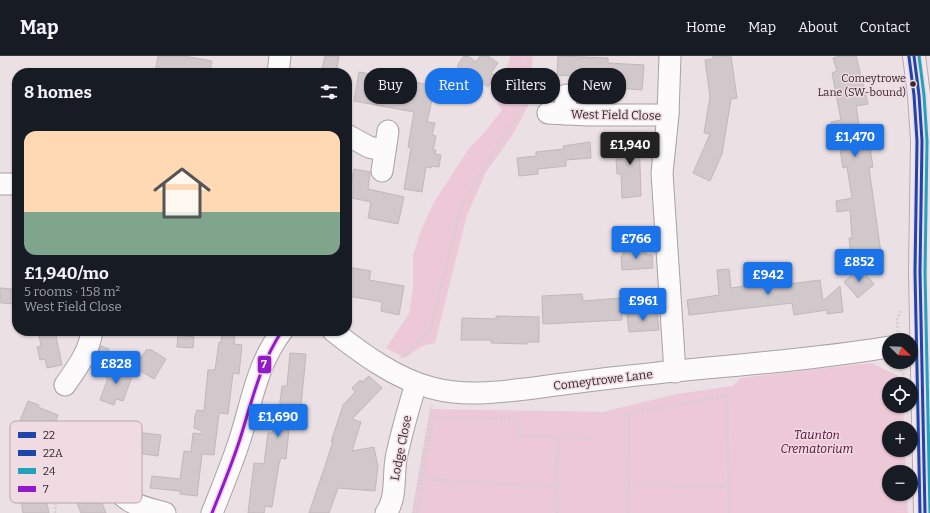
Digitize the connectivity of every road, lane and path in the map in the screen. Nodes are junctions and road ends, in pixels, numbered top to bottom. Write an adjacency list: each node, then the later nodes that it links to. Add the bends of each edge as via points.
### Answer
1 (280, 56): 5 (street)
2 (528, 56): 17 (path, via 524,101 517,117 461,208 431,328 400,359)
3 (670, 56): 7 (street, West Field Close)
4 (914, 56): 16 (main road, via 922,141)
5 (279, 68)
6 (560, 107): 7 (street, West Field Close)
7 (668, 115): 18 (street, West Field Close, via 662,173)
8 (352, 138): 9 (street, via 369,147 387,141)
9 (382, 171)
10 (0, 184): 11 (street)
11 (12, 184)
12 (91, 336): 19 (street, via 80,365)
13 (278, 336): 31 (street, via 267,352 240,438)
14 (339, 336): 17 (street, Comeytrowe Lane, via 362,354)
15 (882, 348): 18 (street, Comeytrowe Lane)
16 (921, 348): 38 (main road)
17 (394, 372): 20 (street, Comeytrowe Lane)
18 (675, 372): 20 (street, Comeytrowe Lane, via 465,394)
19 (65, 385)
20 (424, 386): 32 (street, Lodge Close, via 396,458 393,497); 33 (path, via 431,409)
21 (558, 436): 22 (path); 23 (path, via 518,436 517,419 433,417); 26 (path)
22 (591, 437)
23 (422, 479): 26 (path); 34 (path)
24 (628, 484): 25 (path); 25 (path, via 629,414 727,395); 36 (path)
25 (729, 486): 37 (path)
26 (557, 487): 35 (path)
27 (56, 503): 29 (path)
28 (135, 503): 30 (street)
29 (55, 513)
30 (165, 513)
31 (212, 513)
32 (386, 513)
33 (413, 513)
34 (417, 513)
35 (557, 513)
36 (628, 513)
37 (729, 513)
38 (925, 513)

